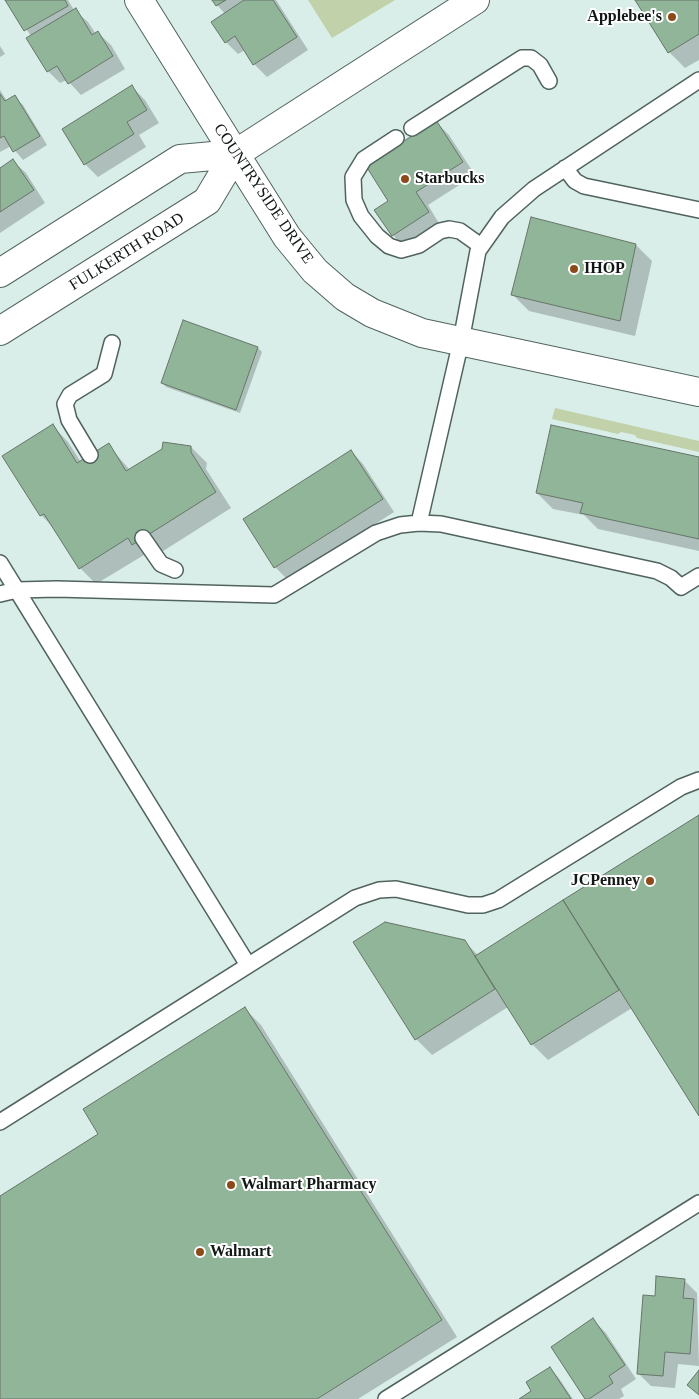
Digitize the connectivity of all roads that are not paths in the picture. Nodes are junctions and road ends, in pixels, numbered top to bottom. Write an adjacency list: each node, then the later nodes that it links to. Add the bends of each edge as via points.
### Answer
1 (139, 0): 7 (street, COUNTRYSIDE DRIVE)
2 (475, 0): 7 (street, FULKERTH ROAD)
3 (699, 80): 8 (lane)
4 (549, 81): 5 (lane, via 540,65 531,58 522,58)
5 (412, 128)
6 (396, 138): 10 (lane, via 364,159 353,177 354,200 361,216 377,236 401,250 419,245 449,229 460,231)
7 (235, 154): 11 (street, FULKERTH ROAD, via 180,159); 12 (street, FULKERTH ROAD, via 207,201); 13 (street, COUNTRYSIDE DRIVE, via 287,236 330,286 385,320 410,330)
8 (565, 168): 9 (lane, via 575,181 584,186); 10 (lane, via 534,189 502,218)
9 (699, 210)
10 (481, 246): 13 (lane)
11 (0, 273)
12 (0, 331)
13 (460, 341): 15 (street, COUNTRYSIDE DRIVE); 17 (lane)
14 (112, 343): 16 (lane, via 104,374 70,395 66,404 69,420)
15 (699, 392)
16 (90, 454)
17 (419, 523): 21 (lane, via 441,524 657,572 681,587); 22 (lane, via 376,533 274,595)
18 (143, 538): 20 (lane, via 161,564)
19 (0, 563): 22 (lane)
20 (176, 570)
21 (699, 576)
22 (17, 590): 23 (lane); 25 (lane)
23 (0, 594)
24 (699, 780): 25 (lane, via 681,787 498,900 468,905 396,890 368,893)
25 (248, 965): 26 (lane)
26 (0, 1122)
27 (699, 1203): 28 (lane)
28 (386, 1399)

